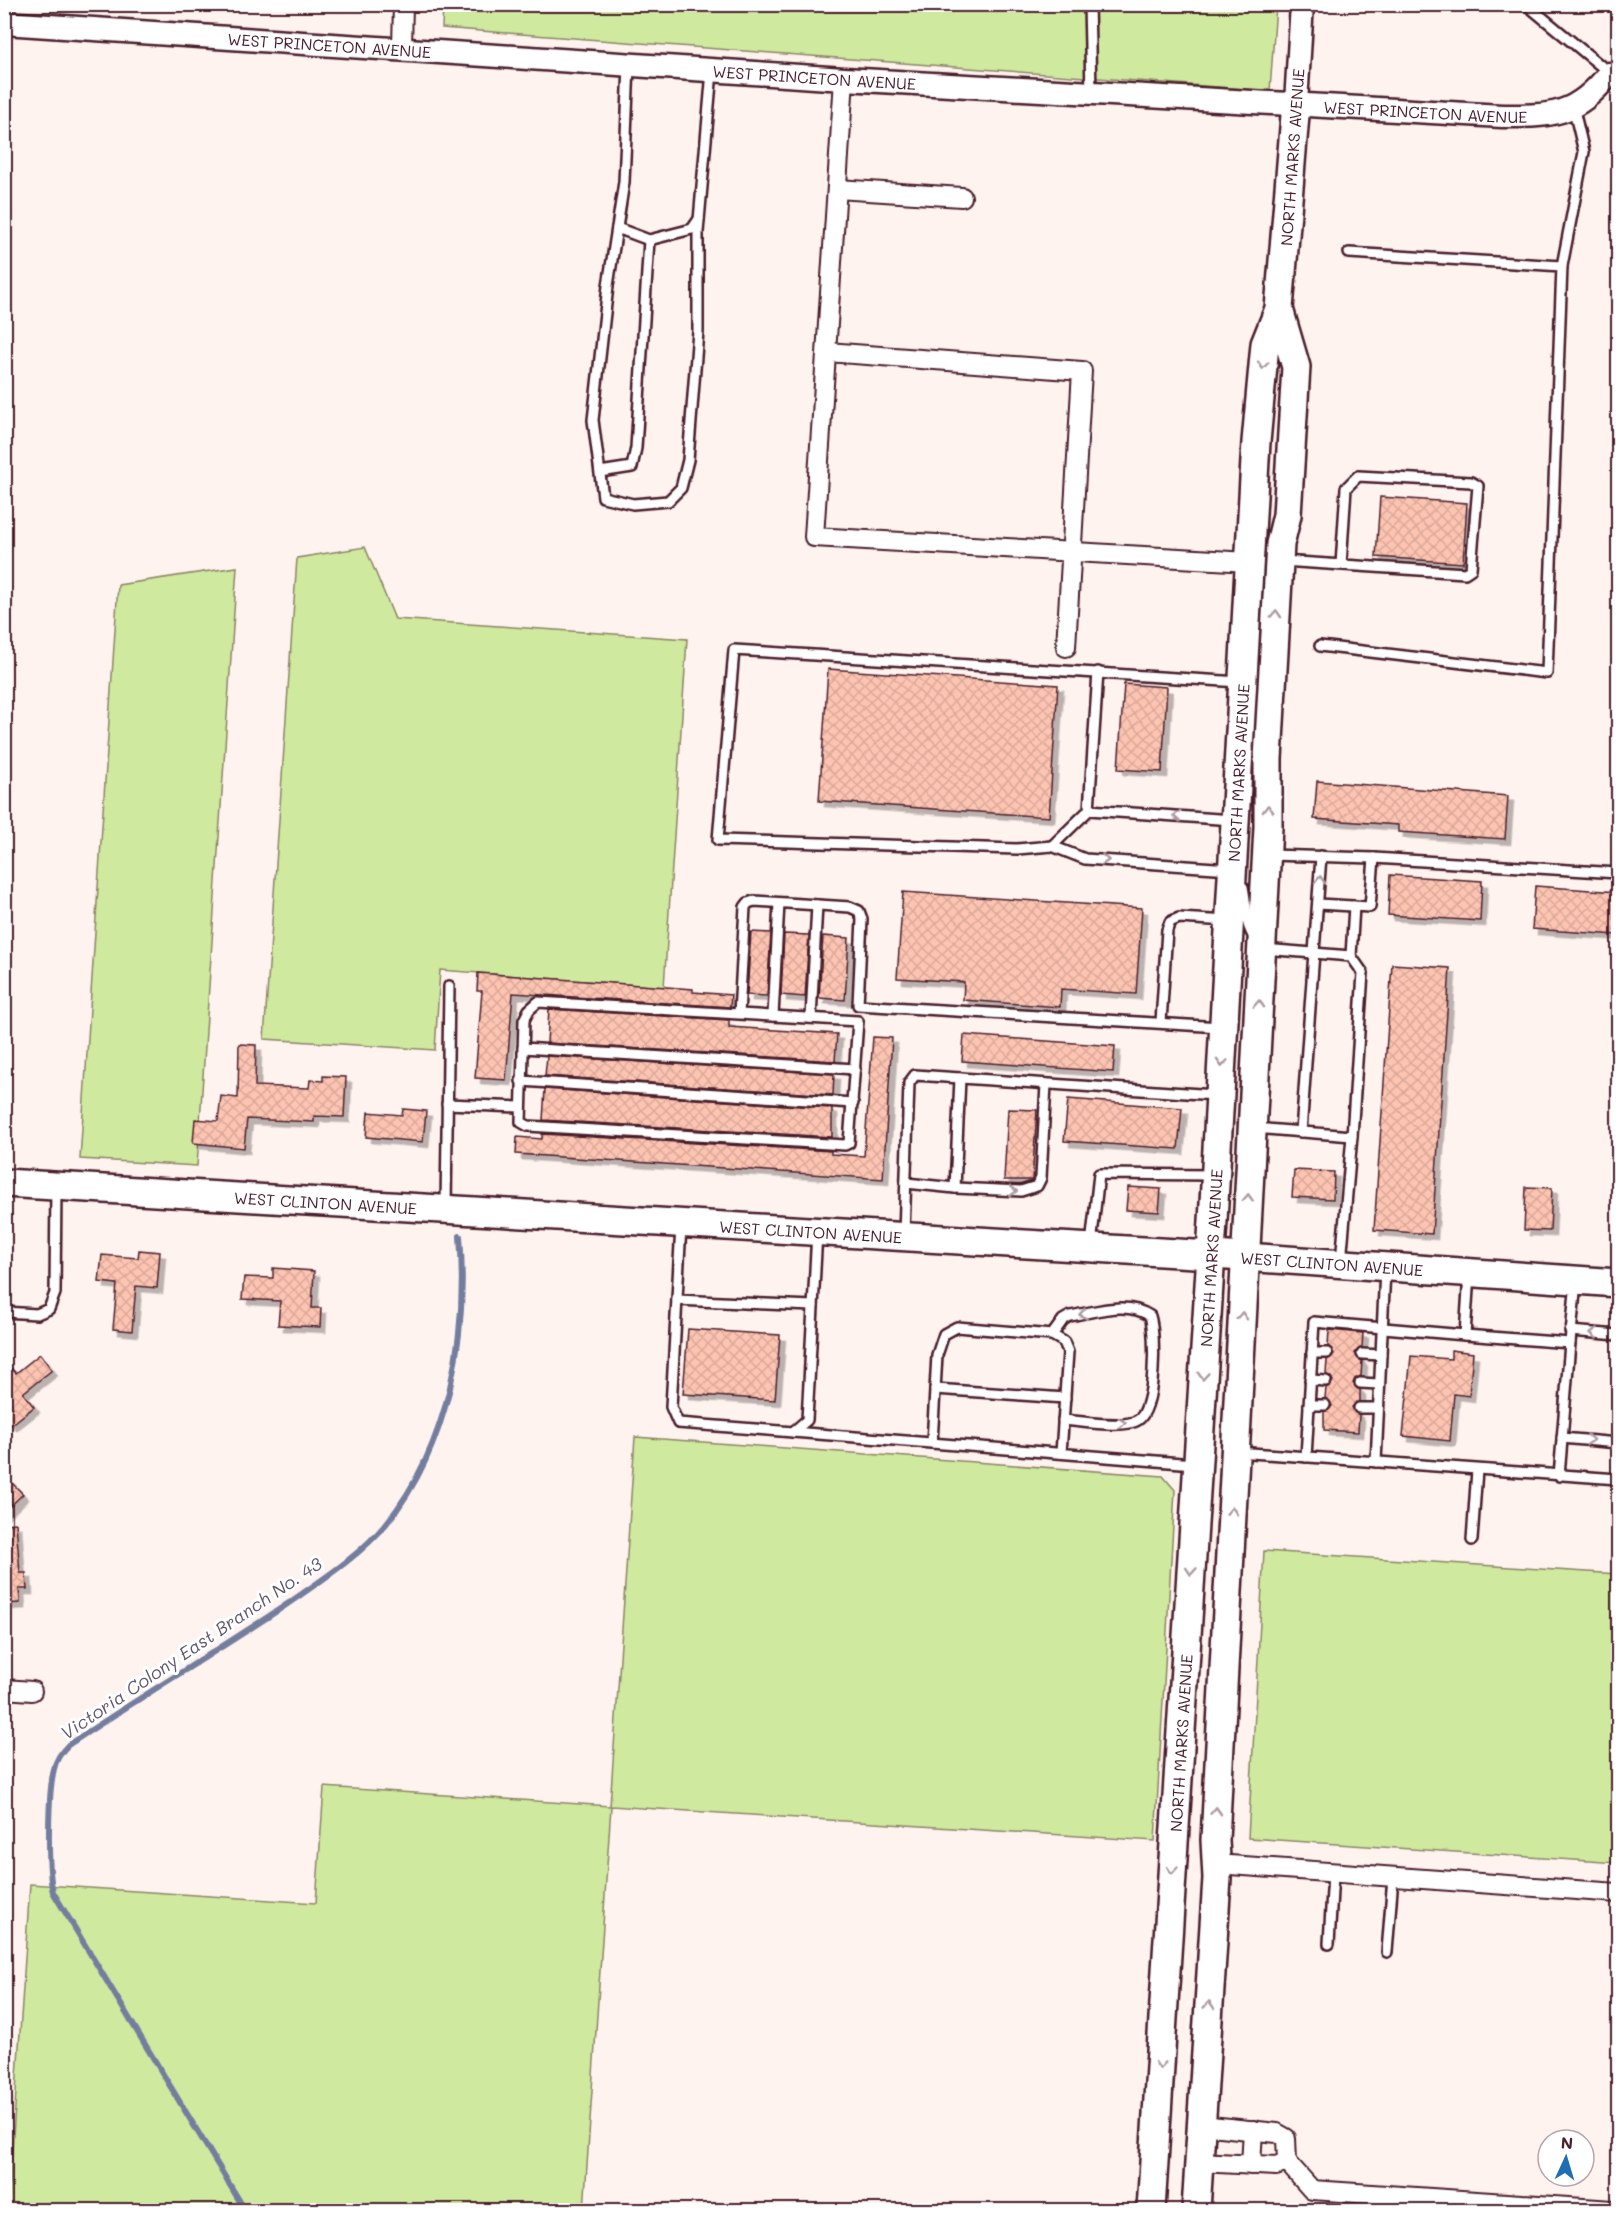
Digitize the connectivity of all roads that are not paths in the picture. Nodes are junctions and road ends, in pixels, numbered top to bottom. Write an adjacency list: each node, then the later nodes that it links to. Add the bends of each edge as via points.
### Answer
1 (403, 4): 6 (street)
2 (1089, 4): 11 (lane)
3 (1302, 4): 12 (street, NORTH MARKS AVENUE)
4 (1526, 4): 9 (lane)
5 (4, 23): 6 (street, WEST PRINCETON AVENUE)
6 (402, 48): 7 (street, WEST PRINCETON AVENUE)
7 (629, 63): 8 (street, WEST PRINCETON AVENUE); 17 (lane, via 624,182)
8 (712, 69): 10 (street, WEST PRINCETON AVENUE); 16 (lane)
9 (1614, 77): 13 (street, WEST PRINCETON AVENUE)
10 (844, 79): 11 (street, WEST PRINCETON AVENUE); 14 (street)
11 (1091, 92): 12 (street, WEST PRINCETON AVENUE)
12 (1296, 103): 13 (street, WEST PRINCETON AVENUE, via 1502,116 1542,116); 21 (main road, NORTH MARKS AVENUE)
13 (1573, 106): 20 (lane, via 1584,152)
14 (837, 189): 15 (street); 22 (street)
15 (962, 197)
16 (700, 217): 18 (lane, via 692,229); 24 (lane, via 698,331 688,460 681,488 668,501 633,504 603,497)
17 (617, 228): 18 (lane); 24 (lane, via 593,420)
18 (649, 240): 24 (lane, via 632,467)
19 (1348, 252): 20 (lane)
20 (1562, 266): 29 (lane, via 1547,673)
21 (1280, 309): 23 (main road, NORTH MARKS AVENUE, one-way to 23, via 1265,344); 26 (main road, NORTH MARKS AVENUE, via 1296,367 1287,514)
22 (827, 352): 25 (street, via 1082,370); 25 (street, via 814,537)
23 (1256, 442): 26 (main road, via 1270,457); 27 (main road, NORTH MARKS AVENUE)
24 (600, 472)
25 (1071, 551): 27 (street); 30 (street)
26 (1279, 552): 28 (lane); 36 (main road, NORTH MARKS AVENUE, one-way to 26)
27 (1249, 562): 32 (main road, NORTH MARKS AVENUE)
28 (1341, 565): 28 (lane, via 1346,488 1358,477 1471,482 1478,486 1471,569 1465,573)
29 (1320, 646)
30 (1066, 647)
31 (1098, 672): 32 (lane); 33 (lane); 35 (lane, via 734,650 718,840 1017,849)
32 (1243, 682): 34 (main road, NORTH MARKS AVENUE)
33 (1089, 810): 34 (lane, one-way to 33); 35 (lane)
34 (1235, 820): 39 (main road, NORTH MARKS AVENUE)
35 (1052, 846): 39 (lane, one-way to 39, via 1085,859)
36 (1267, 855): 37 (lane); 46 (main road, NORTH MARKS AVENUE)
37 (1321, 856): 38 (lane); 42 (lane, one-way to 37)
38 (1374, 858): 40 (lane); 44 (lane, via 1370,907)
39 (1232, 869): 45 (main road, NORTH MARKS AVENUE); 46 (lane, via 1244,888 1249,933)
40 (1618, 873)
41 (779, 903): 43 (lane); 51 (lane, via 754,901 745,907); 52 (lane)
42 (1318, 904): 44 (lane); 47 (lane)
43 (817, 905): 50 (lane, via 859,911 862,919); 53 (lane)
44 (1354, 906): 48 (lane)
45 (1230, 921): 55 (lane, via 1179,918 1170,922); 56 (main road, NORTH MARKS AVENUE)
46 (1262, 949): 47 (lane); 66 (main road, NORTH MARKS AVENUE, one-way to 46)
47 (1315, 953): 48 (lane); 67 (lane)
48 (1351, 956): 68 (lane, via 1363,973)
49 (449, 986): 63 (lane)
50 (858, 1005): 54 (lane); 55 (lane)
51 (739, 1014): 52 (lane); 57 (lane, via 538,1002 524,1020)
52 (773, 1016): 53 (lane)
53 (811, 1018): 54 (lane)
54 (858, 1021): 58 (lane)
55 (1161, 1022): 56 (lane)
56 (1224, 1027): 62 (main road, NORTH MARKS AVENUE, one-way to 62)
57 (523, 1048): 58 (lane); 60 (lane)
58 (855, 1069): 64 (lane)
59 (960, 1078): 61 (lane); 71 (lane, via 915,1075 909,1083); 73 (lane)
60 (521, 1081): 64 (lane); 65 (lane)
61 (1046, 1084): 62 (lane); 73 (lane, one-way to 61, via 1021,1191 1037,1186 1041,1178)
62 (1220, 1095): 69 (main road, NORTH MARKS AVENUE)
63 (447, 1104): 65 (lane); 74 (lane)
64 (853, 1104): 65 (lane, via 850,1139 845,1145 528,1126 521,1122)
65 (520, 1107)
66 (1252, 1128): 67 (lane); 80 (main road, NORTH MARKS AVENUE, one-way to 66)
67 (1301, 1132): 68 (lane)
68 (1352, 1136): 81 (lane)
69 (1215, 1175): 78 (lane, via 1099,1174); 79 (main road, NORTH MARKS AVENUE)
70 (4, 1183): 72 (main road, WEST CLINTON AVENUE)
71 (906, 1183): 73 (lane); 77 (lane)
72 (56, 1187): 74 (main road, WEST CLINTON AVENUE); 88 (lane, via 55,1293 49,1309 37,1314)
73 (955, 1188)
74 (446, 1210): 75 (main road, WEST CLINTON AVENUE)
75 (681, 1223): 76 (main road, WEST CLINTON AVENUE); 86 (lane)
76 (817, 1231): 77 (main road, WEST CLINTON AVENUE); 87 (lane)
77 (903, 1236): 78 (main road, WEST CLINTON AVENUE)
78 (1091, 1248): 79 (main road, WEST CLINTON AVENUE)
79 (1211, 1255): 80 (main road, WEST CLINTON AVENUE); 118 (main road, NORTH MARKS AVENUE, one-way to 118)
80 (1245, 1257): 81 (main road, WEST CLINTON AVENUE); 114 (main road, NORTH MARKS AVENUE, one-way to 80)
81 (1341, 1263): 82 (main road, WEST CLINTON AVENUE)
82 (1386, 1267): 83 (main road, WEST CLINTON AVENUE); 89 (lane)
83 (1469, 1273): 84 (main road, WEST CLINTON AVENUE); 92 (lane)
84 (1576, 1280): 85 (main road, WEST CLINTON AVENUE); 90 (lane)
85 (1618, 1283)
86 (677, 1300): 87 (lane); 110 (lane, via 671,1407 678,1423)
87 (813, 1306): 110 (lane, via 807,1420)
88 (4, 1312)
89 (1382, 1326): 92 (lane); 95 (lane, via 1314,1322); 98 (lane)
90 (1570, 1331): 93 (lane, one-way to 90); 94 (lane)
91 (1052, 1335): 103 (lane, via 957,1327 944,1334 937,1355); 104 (lane, via 1064,1342 1068,1352); 109 (lane, one-way to 91, via 1125,1424 1138,1420 1151,1393 1154,1330 1150,1316 1127,1307 1070,1316)
92 (1465, 1335): 94 (lane)
93 (1618, 1335)
94 (1570, 1342): 111 (lane)
95 (1312, 1353): 96 (lane); 99 (lane)
96 (1328, 1353)
97 (1362, 1354): 98 (lane)
98 (1381, 1355): 102 (lane)
99 (1310, 1380): 100 (lane); 105 (lane)
100 (1326, 1381)
101 (1360, 1383): 102 (lane)
102 (1379, 1384): 108 (lane)
103 (935, 1389): 104 (lane); 112 (lane)
104 (1065, 1398): 109 (lane)
105 (1309, 1405): 106 (lane); 116 (lane)
106 (1325, 1405)
107 (1359, 1408): 108 (lane)
108 (1378, 1408): 117 (lane)
109 (1063, 1420): 115 (lane)
110 (793, 1432): 112 (lane)
111 (1562, 1438): 113 (lane, one-way to 113); 120 (lane)
112 (932, 1443): 115 (lane)
113 (1618, 1443)
114 (1235, 1451): 116 (lane); 125 (main road, NORTH MARKS AVENUE, one-way to 114)
115 (1061, 1453): 118 (lane)
116 (1306, 1457): 117 (lane)
117 (1376, 1462): 119 (lane)
118 (1198, 1464): 136 (main road, NORTH MARKS AVENUE, one-way to 136)
119 (1477, 1470): 120 (lane); 122 (lane)
120 (1559, 1476): 121 (lane)
121 (1618, 1479)
122 (1472, 1540)
123 (4, 1689): 124 (street)
124 (32, 1691)
125 (1216, 1864): 126 (street); 131 (main road, NORTH MARKS AVENUE, one-way to 125)
126 (1333, 1872): 127 (street); 129 (lane)
127 (1393, 1877): 128 (street); 130 (lane)
128 (1618, 1893)
129 (1329, 1944)
130 (1387, 1952)
131 (1201, 2125): 132 (street); 133 (main road, NORTH MARKS AVENUE)
132 (1253, 2130): 134 (street, via 1286,2138); 135 (street)
133 (1199, 2162): 135 (street); 137 (main road, NORTH MARKS AVENUE)
134 (1287, 2163): 135 (street); 138 (street, via 1312,2190)
135 (1251, 2165)
136 (1151, 2211)
137 (1196, 2211)
138 (1613, 2211)

